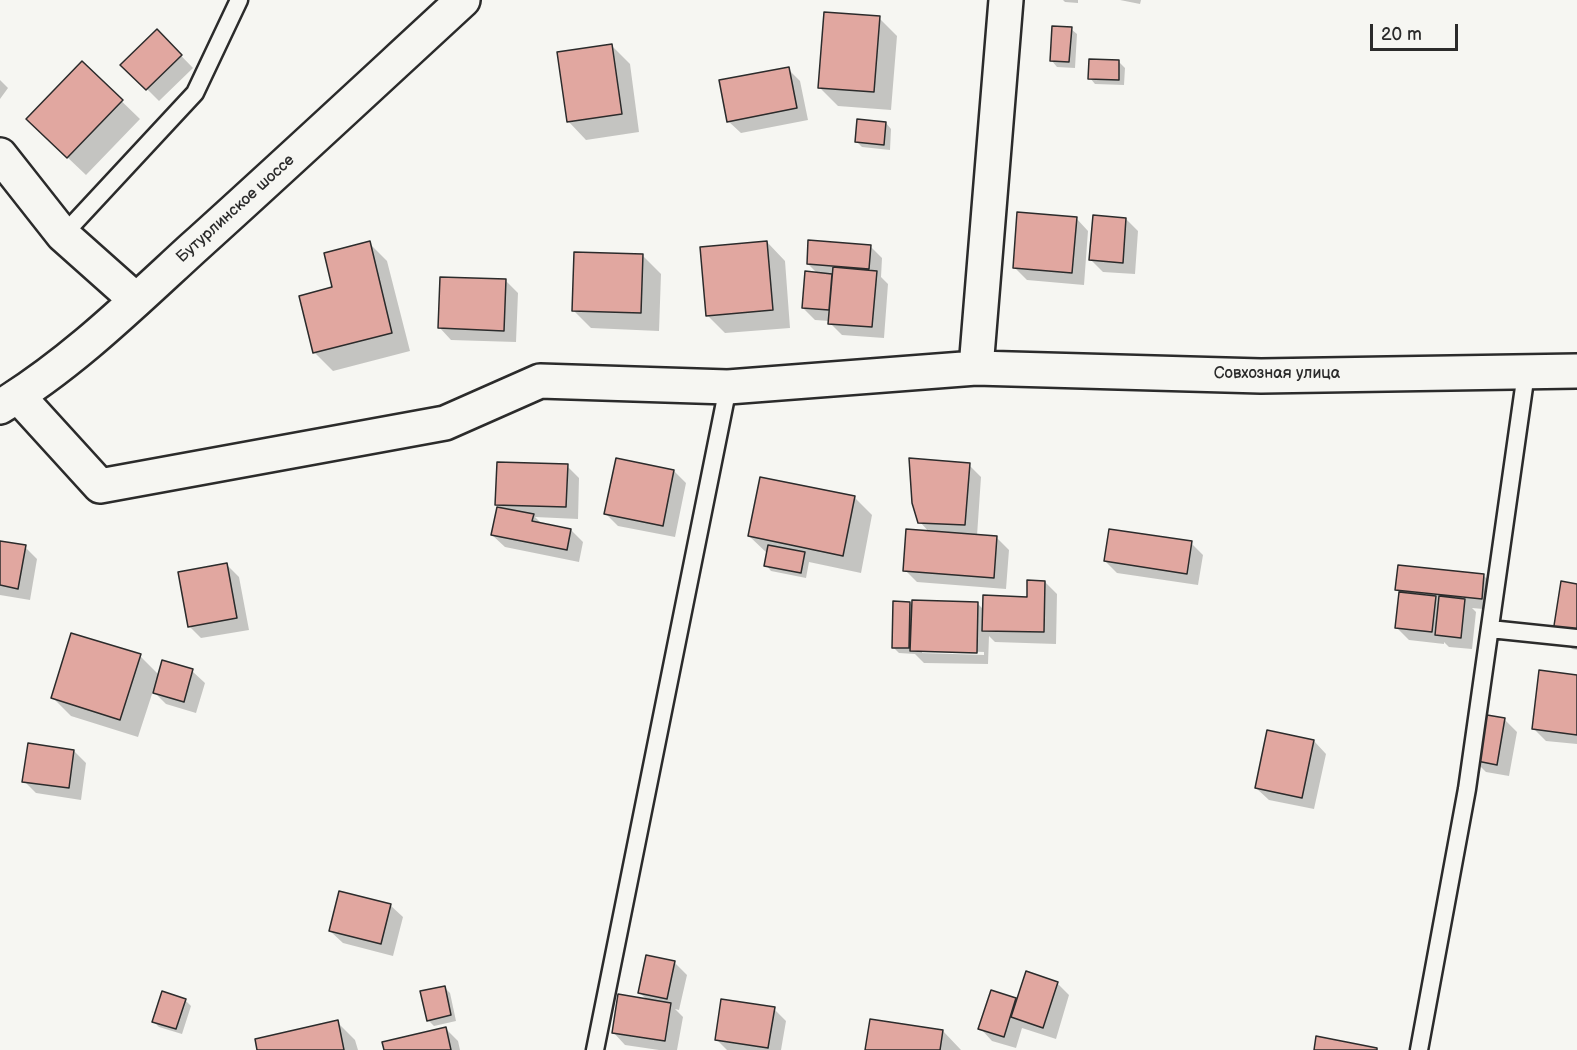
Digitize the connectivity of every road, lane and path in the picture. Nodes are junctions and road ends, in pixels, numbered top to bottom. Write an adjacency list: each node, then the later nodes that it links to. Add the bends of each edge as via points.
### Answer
1 (239, 0): 5 (lane, via 195,93)
2 (463, 0): 6 (street, Бутурлинское шоссе)
3 (1006, 0): 7 (street)
4 (0, 155): 5 (street)
5 (63, 235): 6 (street)
6 (136, 300): 11 (street, Бутурлинское шоссе, via 59,367)
7 (976, 368): 9 (street, Совхозная улица, via 1261,376); 10 (street, Совхозная улица)
8 (1577, 371): 9 (street, Совхозная улица)
9 (1526, 373): 12 (lane)
10 (728, 387): 11 (street, Совхозная улица, via 540,381 445,423 100,486); 14 (lane)
11 (9, 402)
12 (1490, 629): 13 (lane); 15 (lane, via 1467,789)
13 (1577, 638)
14 (595, 1050)
15 (1419, 1050)

